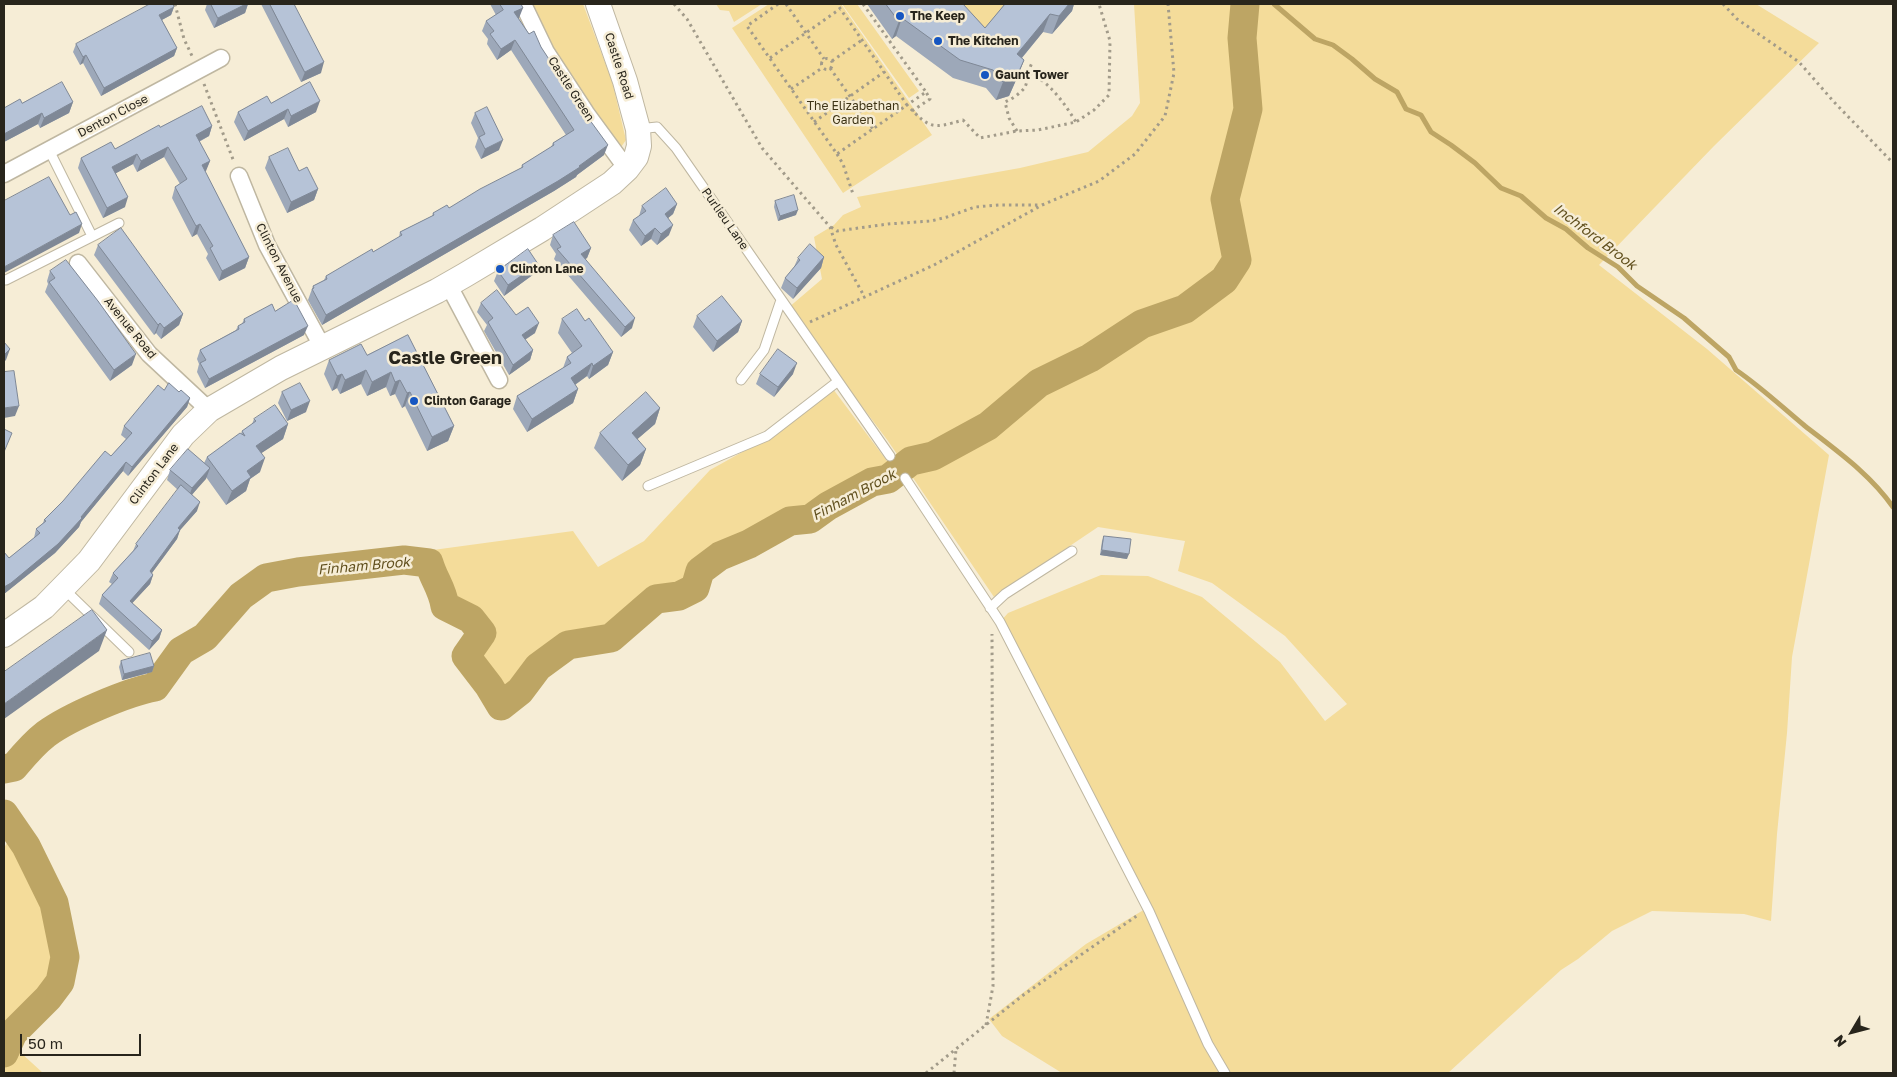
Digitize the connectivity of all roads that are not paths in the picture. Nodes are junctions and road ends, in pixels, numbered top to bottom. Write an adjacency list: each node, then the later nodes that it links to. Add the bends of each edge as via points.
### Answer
1 (524, 4): 6 (street, Castle Green, via 546,52)
2 (598, 4): 4 (main road, Castle Road)
3 (221, 58): 5 (street, Denton Close)
4 (638, 129): 6 (main road, Clinton Lane, via 636,157); 14 (lane, Purlieu Lane, via 657,127 676,148)
5 (49, 150): 7 (street, Denton Close); 10 (lane)
6 (627, 169): 13 (main road, Clinton Lane, via 612,183 542,229)
7 (4, 174)
8 (239, 176): 15 (street, Clinton Avenue, via 266,245)
9 (119, 223): 10 (lane)
10 (92, 236): 12 (lane)
11 (78, 263): 19 (street, Avenue Road, via 149,354)
12 (6, 280)
13 (448, 284): 15 (main road, Clinton Lane); 16 (street)
14 (781, 300): 17 (lane, via 764,350); 18 (lane, Purlieu Lane)
15 (323, 348): 19 (main road, Clinton Lane, via 281,368)
16 (499, 380)
17 (742, 380)
18 (837, 382): 20 (lane, Purlieu Lane); 22 (lane, via 767,436)
19 (210, 410): 24 (main road, Clinton Lane, via 183,435 89,561)
20 (890, 456)
21 (905, 478): 25 (lane)
22 (648, 486)
23 (1072, 551): 25 (lane, via 1005,594)
24 (63, 587): 26 (main road, Clinton Lane, via 44,607); 27 (lane)
25 (990, 608): 28 (lane, via 1149,911 1208,1044)
26 (4, 635)
27 (129, 652)
28 (1225, 1073)

